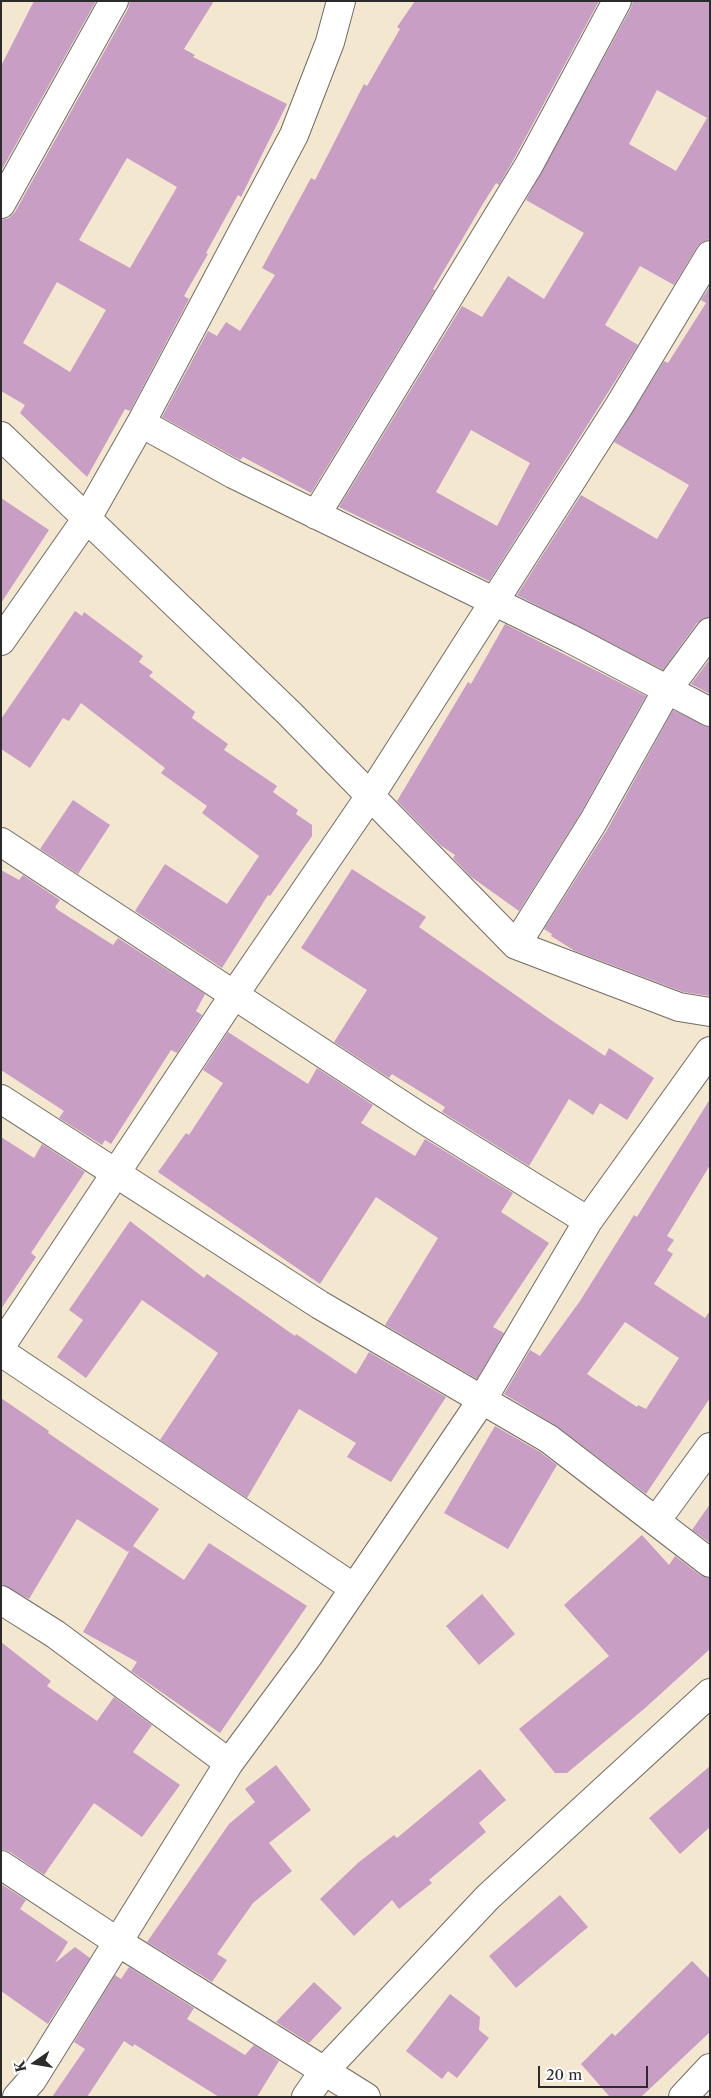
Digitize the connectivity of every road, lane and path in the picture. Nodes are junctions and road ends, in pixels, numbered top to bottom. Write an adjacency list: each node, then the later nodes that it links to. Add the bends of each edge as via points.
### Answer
1 (114, 1): 4 (street)
2 (340, 1): 6 (street, via 330,42 294,135)
3 (616, 1): 8 (street, via 529,165)
4 (1, 204)
5 (710, 255): 10 (street)
6 (141, 423): 8 (street); 9 (street)
7 (1, 436): 9 (street)
8 (316, 515): 10 (street)
9 (86, 518): 12 (street); 15 (street, via 289,713)
10 (495, 602): 13 (street); 15 (street)
11 (710, 632): 13 (street)
12 (1, 641)
13 (667, 690): 14 (street); 17 (street, via 593,822)
14 (710, 712)
15 (370, 796): 17 (street); 18 (street)
16 (1, 842): 18 (street)
17 (516, 945): 19 (street, via 679,1006)
18 (234, 995): 22 (street); 23 (street, via 420,1117)
19 (710, 1012)
20 (710, 1051): 23 (street)
21 (1, 1099): 22 (street)
22 (116, 1173): 24 (street); 26 (street, via 320,1305)
23 (588, 1221): 26 (street)
24 (1, 1346)
25 (1, 1352): 30 (street)
26 (482, 1400): 28 (street, via 549,1439); 30 (street)
27 (710, 1447): 28 (street)
28 (656, 1521): 29 (street)
29 (710, 1563)
30 (354, 1588): 33 (street)
31 (1, 1600): 33 (street, via 55,1634)
32 (710, 1693): 37 (street, via 488,1897)
33 (229, 1763): 35 (street)
34 (1, 1865): 35 (street)
35 (118, 1942): 37 (street); 38 (street, via 32,2080)
36 (710, 2068): 41 (street)
37 (324, 2071): 39 (street); 40 (street)
38 (17, 2097)
39 (306, 2097)
40 (366, 2097)
41 (683, 2097)

